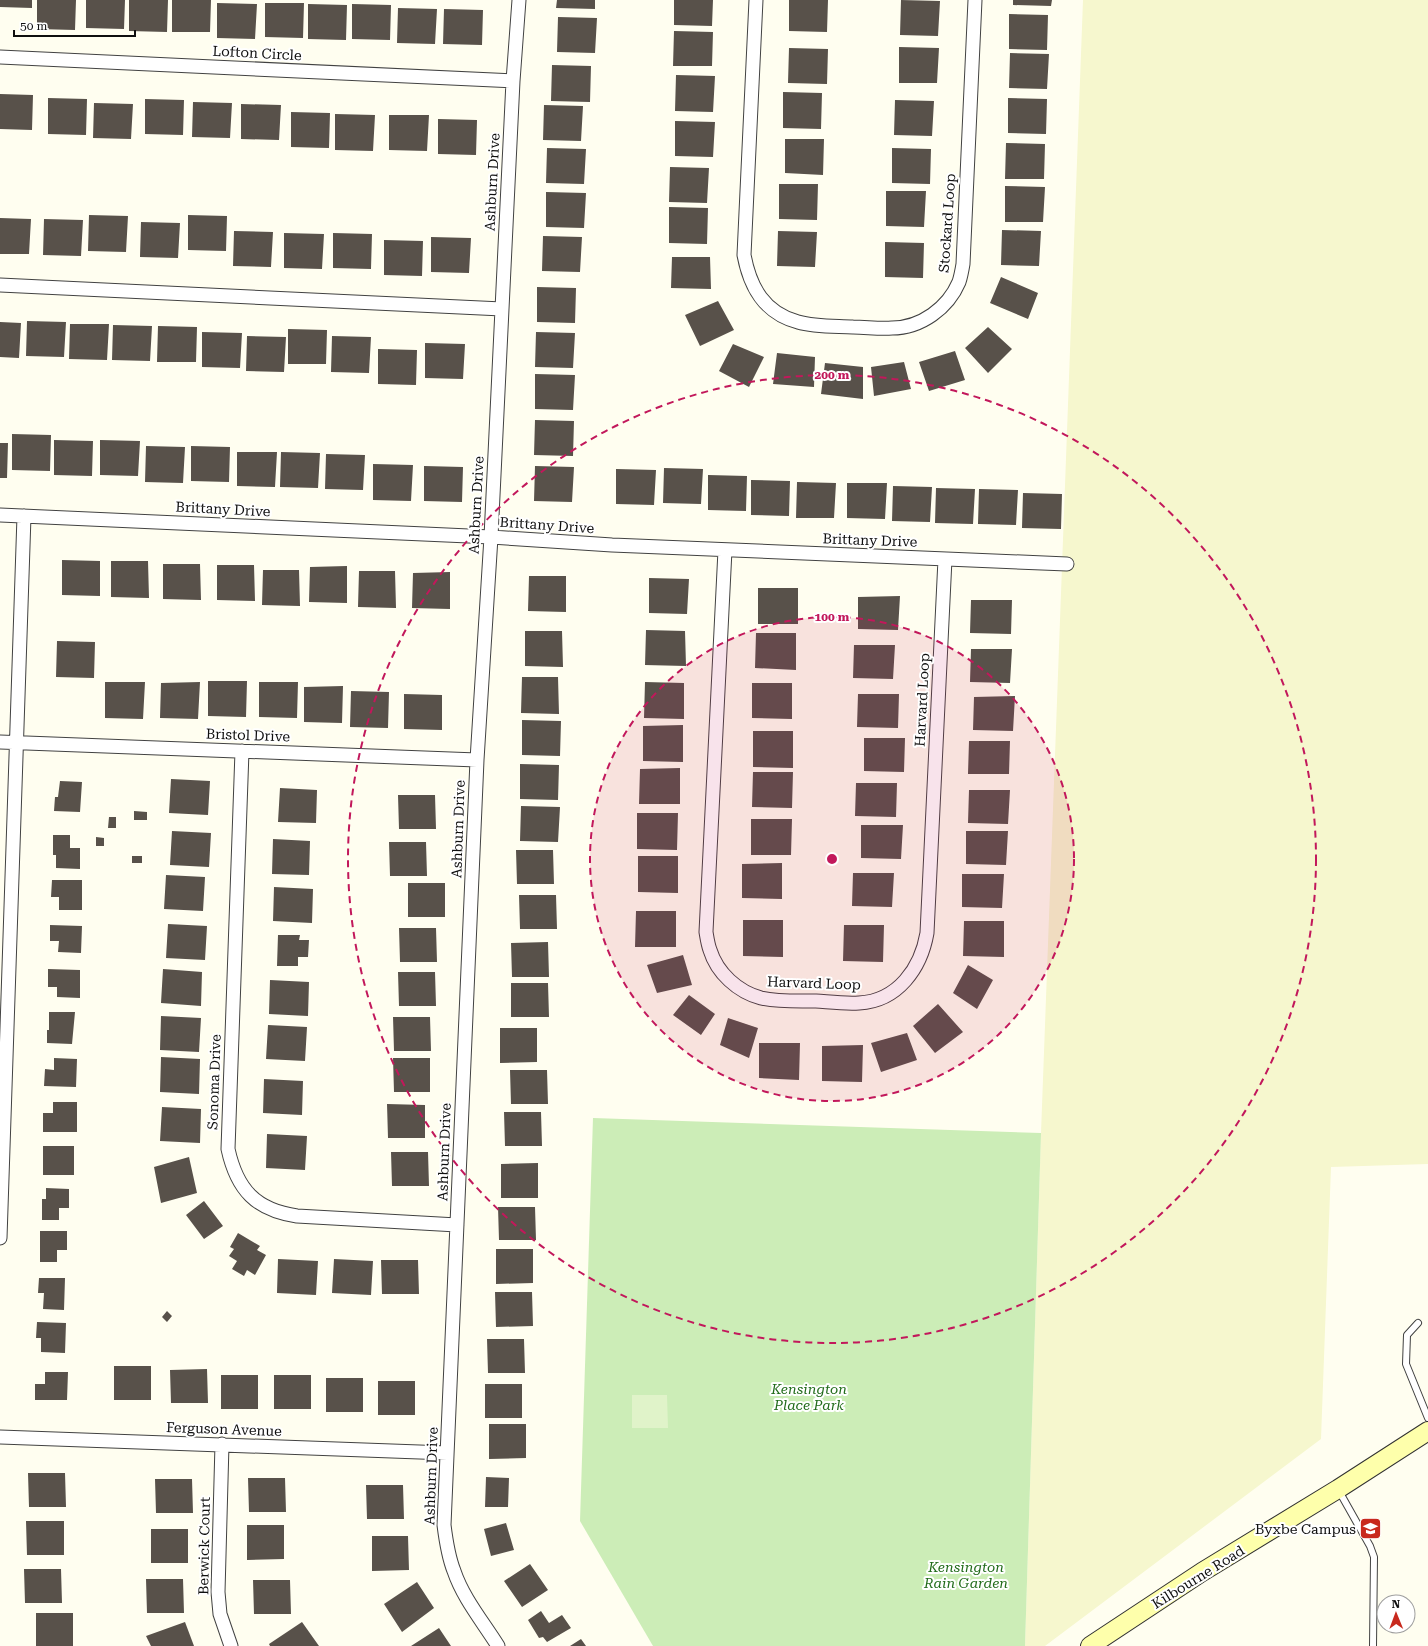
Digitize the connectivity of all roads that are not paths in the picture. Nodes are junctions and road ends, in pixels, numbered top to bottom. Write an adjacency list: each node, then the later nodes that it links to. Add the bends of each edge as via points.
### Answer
1 (519, 0): 5 (street, Ashburn Drive)
2 (756, 0): 3 (street, Stockard Loop, via 744,255 754,290 766,304 781,315 798,322 894,328 911,325 940,309 952,295 963,264)
3 (975, 0)
4 (0, 57): 5 (street, Lofton Circle)
5 (513, 82): 7 (street, Ashburn Drive)
6 (0, 285): 7 (street)
7 (502, 309): 10 (street, Ashburn Drive)
8 (0, 515): 9 (street, Brittany Drive)
9 (24, 516): 10 (street, Brittany Drive); 15 (street)
10 (491, 537): 11 (street, Brittany Drive, via 612,546); 17 (street, Ashburn Drive)
11 (725, 550): 12 (street, Brittany Drive); 12 (street, Harvard Loop, via 706,932 715,961 730,982 760,998 776,1000 860,1003 877,999 894,991 908,978 924,948 927,933)
12 (945, 559): 13 (street, Brittany Drive)
13 (1067, 564)
14 (0, 742): 15 (street, Bristol Drive)
15 (17, 742): 16 (street, Bristol Drive); 19 (street)
16 (242, 751): 17 (street, Bristol Drive); 18 (street, Sonoma Drive, via 228,1149 232,1167 250,1196 282,1214)
17 (477, 760): 18 (street, Ashburn Drive)
18 (457, 1225): 25 (street, Ashburn Drive)
19 (0, 1238)
20 (1418, 1322): 21 (lane, via 1407,1335 1406,1364)
21 (1428, 1418)
22 (1428, 1431): 26 (main road, Kilbourne Road)
23 (0, 1437): 24 (street, Ferguson Avenue)
24 (222, 1444): 25 (street, Ferguson Avenue); 27 (street, Berwick Court, via 218,1592 220,1614)
25 (447, 1453): 28 (street, Ashburn Drive, via 444,1525 447,1548 454,1572)
26 (1338, 1490): 29 (main road, Kilbourne Road, via 1202,1572); 30 (lane, via 1374,1557)
27 (231, 1646)
28 (498, 1646)
29 (1090, 1646)
30 (1373, 1646)

